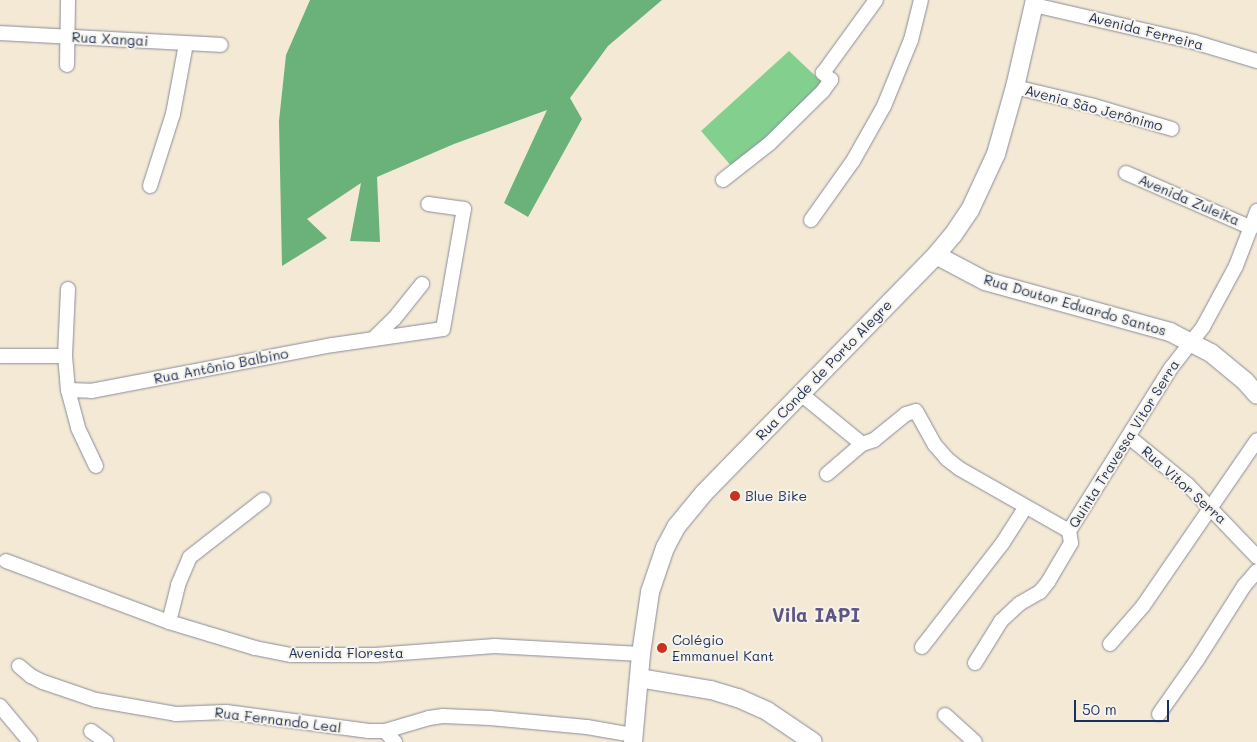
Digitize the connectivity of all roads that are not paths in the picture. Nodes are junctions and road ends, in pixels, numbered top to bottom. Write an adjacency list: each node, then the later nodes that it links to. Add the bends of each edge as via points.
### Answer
1 (68, 0): 6 (street)
2 (876, 0): 14 (street, via 823,73 831,80 770,143)
3 (921, 0): 18 (street, via 911,40 884,106 853,161)
4 (1034, 2): 9 (street, Avenida Ferreira); 11 (main road, Rua Conde de Porto Alegre)
5 (0, 33): 6 (street, Rua Xangai)
6 (68, 37): 7 (street, Rua Xangai); 10 (street)
7 (186, 44): 8 (street, Rua Xangai); 15 (street, via 173,114)
8 (221, 45)
9 (1257, 61)
10 (68, 64)
11 (1015, 88): 12 (street, Avenia São Jerônimo, via 1094,106); 20 (main road, Rua Conde de Porto Alegre, via 986,179 970,210)
12 (1172, 129)
13 (1126, 173): 19 (street, Avenida Zuleika)
14 (723, 180)
15 (150, 186)
16 (428, 204): 23 (street, Rua Antônio Balbino, via 464,210 443,329)
17 (1257, 212): 19 (street, Quinta Travessa Vitor Serra)
18 (812, 220)
19 (1252, 228): 24 (street, Quinta Travessa Vitor Serra, via 1216,304 1203,327)
20 (936, 256): 24 (main road, Rua Doutor Eduardo Santos, via 985,281 1144,324); 28 (main road, Rua Conde de Porto Alegre)
21 (422, 284): 23 (street)
22 (68, 289): 26 (street)
23 (374, 338): 27 (street, Rua Antônio Balbino, via 91,391)
24 (1190, 341): 29 (main road, Rua Doutor Eduardo Santos, via 1228,366); 30 (street, Quinta Travessa Vitor Serra)
25 (0, 356): 26 (street)
26 (65, 356): 27 (street)
27 (68, 390): 33 (street, via 75,422)
28 (801, 394): 32 (street); 45 (main road, Rua Conde de Porto Alegre, via 704,493 676,527 650,592)
29 (1257, 395)
30 (1129, 437): 36 (street, Rua Vitor Serra); 38 (street, Quinta Travessa Vitor Serra)
31 (1257, 440): 36 (street)
32 (862, 444): 34 (street); 37 (street, via 874,440 906,414 916,411 946,459)
33 (96, 466)
34 (827, 474)
35 (263, 500): 42 (street, via 190,557 181,576)
36 (1211, 507): 39 (street, Rua Vitor Serra); 43 (street, via 1143,606)
37 (1025, 508): 38 (street); 44 (street, via 995,553)
38 (1069, 531): 46 (street, Quinta Travessa Vitor Serra, via 1070,543 1048,582 1040,592 1019,604 1001,621)
39 (1257, 557)
40 (6, 561): 42 (street, Avenida Floresta)
41 (1257, 571): 50 (street)
42 (170, 622): 45 (street, Avenida Floresta, via 255,648 291,654 375,655 495,646)
43 (1110, 644)
44 (922, 647)
45 (641, 654): 48 (main road, Rua Conde de Porto Alegre)
46 (975, 663)
47 (19, 666): 53 (street, Rua Fernando Leal, via 43,682 114,705 176,714 226,712)
48 (639, 678): 54 (main road, Rua Conde de Porto Alegre); 58 (main road, via 738,698 767,711)
49 (0, 706): 55 (street)
50 (1160, 714)
51 (945, 715): 59 (street)
52 (91, 731): 56 (street)
53 (384, 731): 54 (street, Rua Fernando Leal, via 444,716 556,724); 57 (street)
54 (633, 738)
55 (30, 742)
56 (106, 742)
57 (395, 742)
58 (813, 742)
59 (975, 742)

